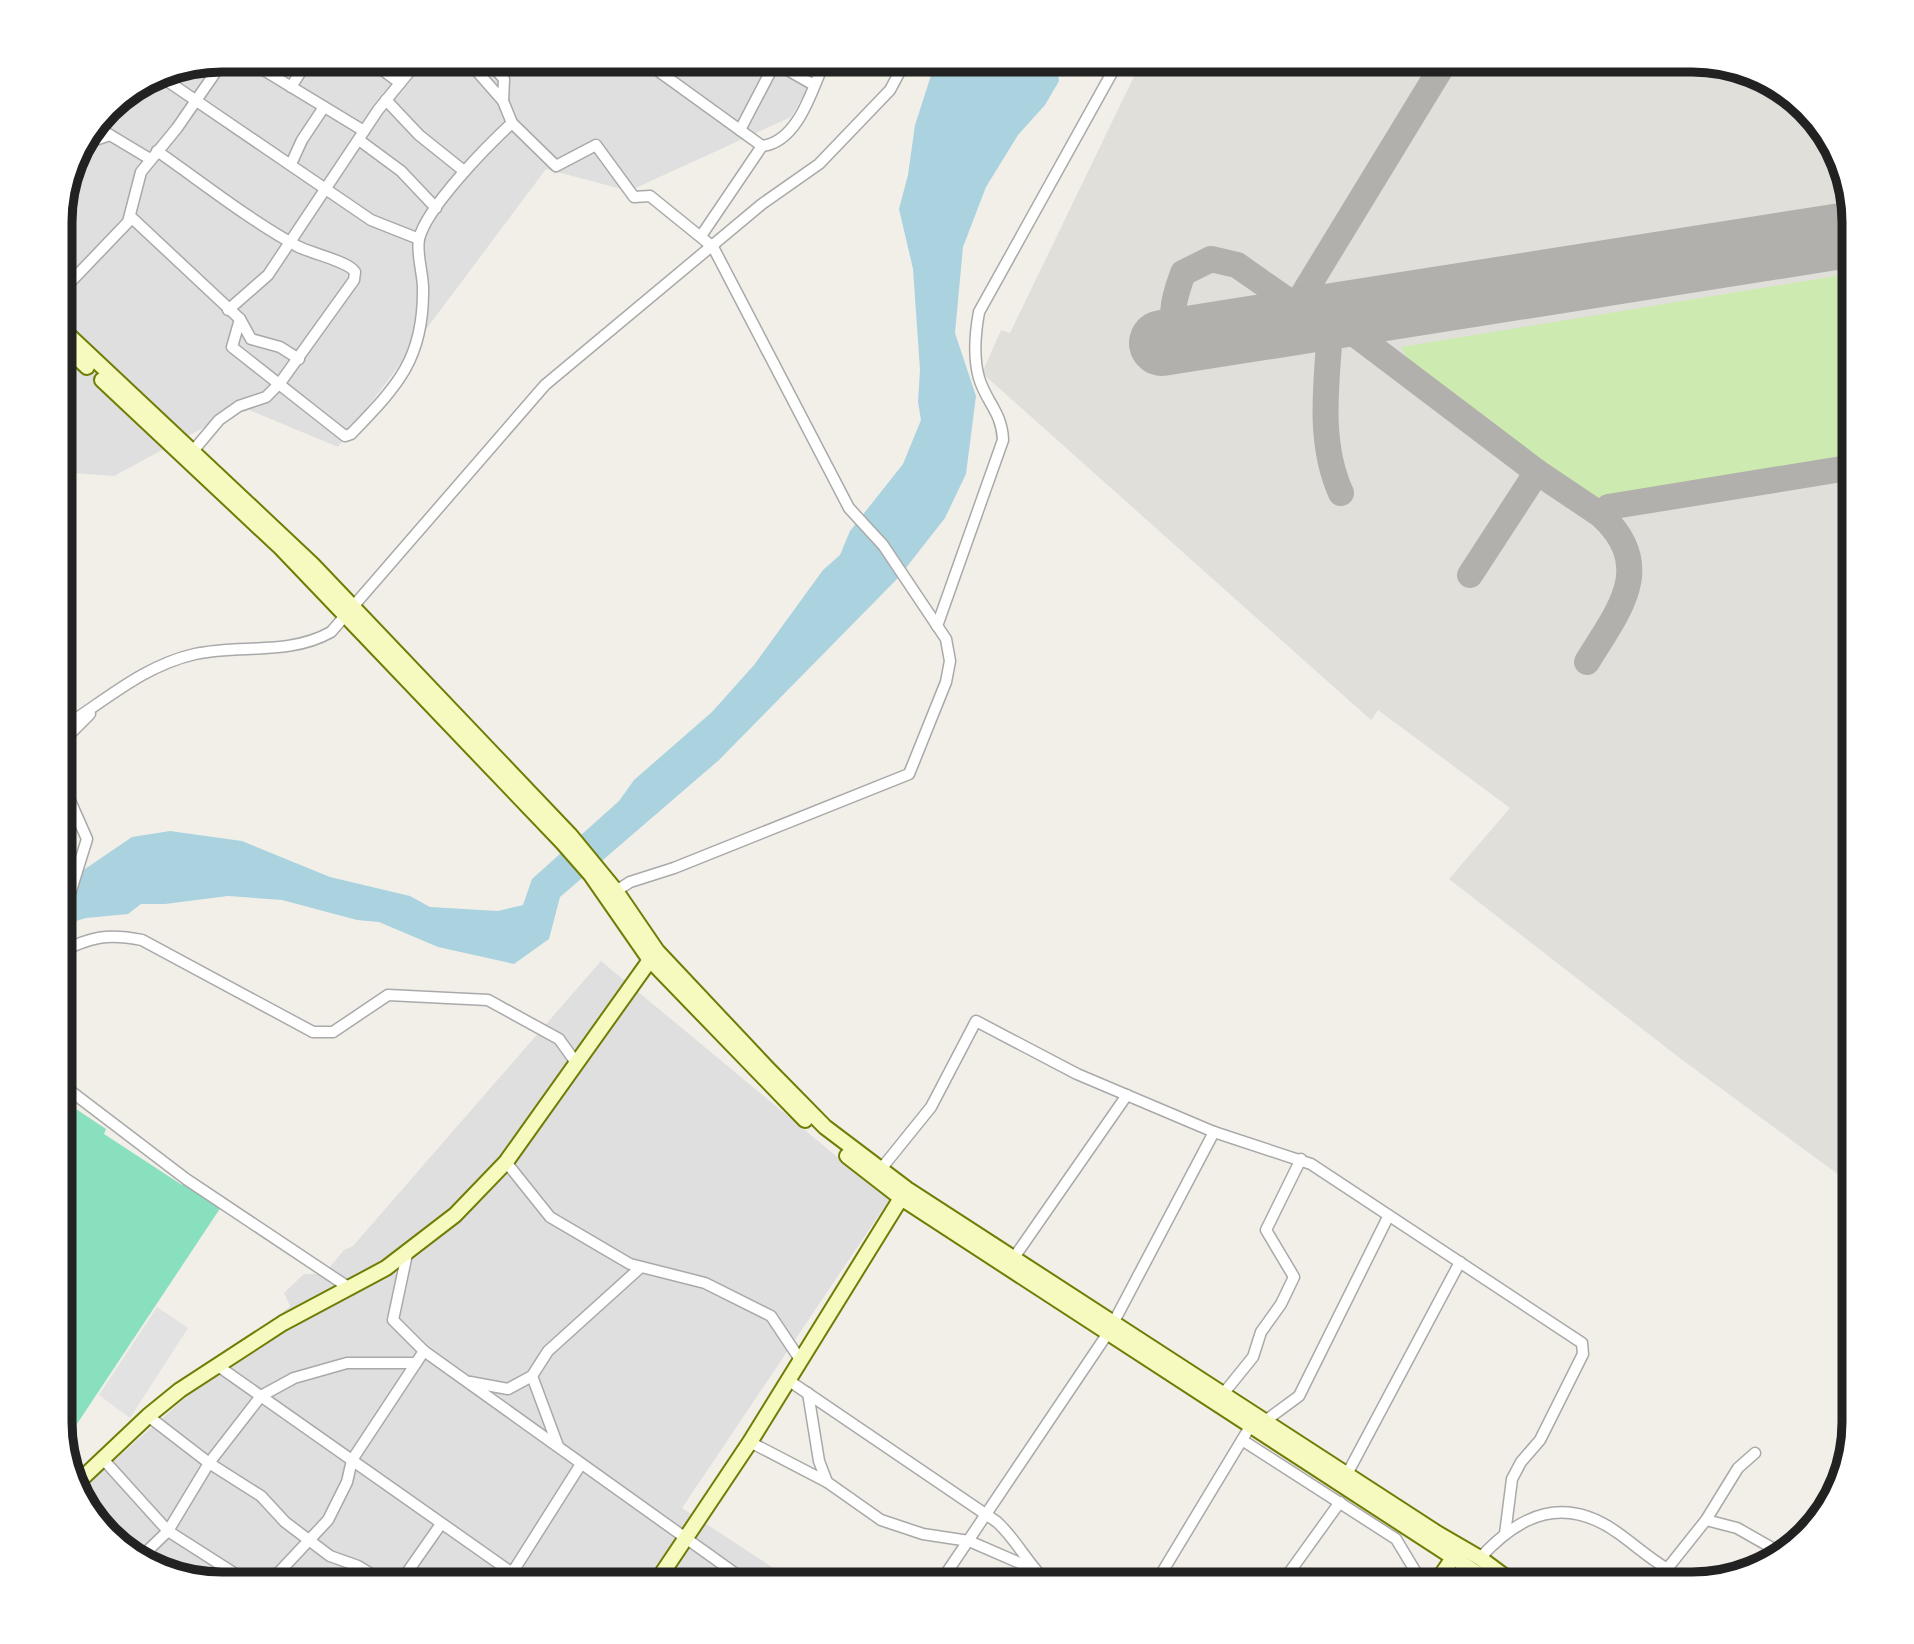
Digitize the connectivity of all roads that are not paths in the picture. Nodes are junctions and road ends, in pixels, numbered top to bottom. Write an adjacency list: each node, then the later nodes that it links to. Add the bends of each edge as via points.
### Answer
1 (215, 72): 18 (street)
2 (267, 72): 17 (street)
3 (300, 72): 17 (street)
4 (385, 72): 15 (street)
5 (409, 72): 15 (street)
6 (478, 72): 20 (street)
7 (498, 72): 20 (street, via 504,79)
8 (666, 72): 23 (street)
9 (768, 72): 23 (street)
10 (792, 72): 16 (street)
11 (820, 72): 16 (street)
12 (900, 72): 38 (street, via 890,90 818,164)
13 (1112, 72): 48 (street, via 979,312 975,337 979,380 1002,422 1003,440)
14 (169, 82): 18 (street)
15 (400, 83): 19 (street)
16 (814, 85): 28 (street, via 792,130 777,145)
17 (291, 87): 21 (street)
18 (196, 99): 29 (street); 30 (street)
19 (386, 100): 26 (street); 31 (street)
20 (503, 101): 22 (street)
21 (324, 107): 26 (street); 30 (street)
22 (512, 122): 31 (street); 35 (street, via 556,166 596,145 634,197 650,197)
23 (740, 130): 28 (street)
24 (103, 131): 25 (street)
25 (110, 135): 27 (street); 29 (street)
26 (361, 136): 32 (street); 33 (street)
27 (96, 140)
28 (762, 146): 35 (street)
29 (154, 155): 34 (street, via 136,183); 37 (street)
30 (291, 164): 32 (street)
31 (464, 172): 33 (street)
32 (328, 188): 36 (street, via 371,220); 37 (street)
33 (436, 208): 36 (street)
34 (131, 216): 39 (street); 40 (street)
35 (701, 236): 38 (street)
36 (419, 239): 45 (street, via 423,326 404,375 359,425 345,436)
37 (291, 242): 40 (street, via 268,275); 44 (street, via 319,257 348,264 355,272)
38 (713, 247): 47 (street, via 545,385); 48 (street, via 849,508 883,545)
39 (72, 280)
40 (228, 310): 41 (street)
41 (240, 319): 44 (street, via 251,339 280,347); 45 (street, via 232,347)
42 (72, 338): 46 (street)
43 (72, 352): 47 (street)
44 (299, 359): 45 (street)
45 (280, 383): 46 (street, via 266,397 239,406 219,420)
46 (194, 451): 47 (street, via 259,511)
47 (348, 613): 49 (street, via 315,641 195,654); 53 (street)
48 (937, 626): 55 (street, via 946,639 950,661 909,774)
49 (113, 691): 50 (street); 51 (street)
50 (72, 720)
51 (72, 731)
52 (72, 805): 54 (street, via 87,839)
53 (595, 872): 55 (street); 57 (street)
54 (72, 887)
55 (616, 891): 57 (street)
56 (72, 946): 58 (street, via 90,937 142,940 313,1032 332,1032 388,995 488,1000 559,1039)
57 (654, 956): 58 (street); 64 (street, via 825,1127); 65 (street, via 761,1078 819,1133)
58 (577, 1064): 63 (street)
59 (72, 1092): 71 (street, via 186,1179)
60 (1127, 1095): 61 (street); 64 (street, via 976,1021 931,1107); 68 (street)
61 (1214, 1132): 62 (street); 72 (street)
62 (1301, 1159): 66 (street); 81 (street, via 1266,1230 1294,1277 1261,1332 1253,1357)
63 (506, 1162): 67 (street, via 456,1215); 70 (street, via 550,1217)
64 (881, 1170): 65 (street)
65 (904, 1194): 68 (street); 72 (street); 74 (street)
66 (1388, 1217): 69 (street); 84 (street, via 1299,1396)
67 (407, 1254): 71 (street); 73 (street, via 393,1320)
68 (1013, 1259): 72 (street)
69 (1460, 1262): 95 (street); 104 (street, via 1585,1348 1540,1440 1512,1479)
70 (641, 1267): 74 (street, via 705,1283 771,1316); 77 (street, via 548,1351)
71 (348, 1287): 76 (street, via 283,1322)
72 (1111, 1329): 81 (street); 84 (street); 99 (street)
73 (424, 1351): 75 (street); 79 (street)
74 (801, 1361): 78 (street)
75 (416, 1363): 82 (street, via 347,1363 294,1378); 90 (street)
76 (218, 1366): 82 (street); 83 (street)
77 (532, 1376): 79 (street, via 508,1389); 87 (street)
78 (788, 1380): 80 (street); 86 (street)
79 (465, 1381): 87 (street)
80 (808, 1393): 96 (street); 99 (street)
81 (1223, 1394): 84 (street)
82 (261, 1396): 90 (street); 91 (street)
83 (148, 1416): 89 (street); 91 (street)
84 (1258, 1421): 85 (street); 93 (street); 95 (street)
85 (1242, 1440): 93 (street); 124 (street)
86 (750, 1442): 96 (street); 105 (street)
87 (559, 1448): 92 (street)
88 (1755, 1453): 101 (street, via 1733,1476)
89 (102, 1458): 94 (street); 103 (street)
90 (352, 1460): 102 (street); 107 (street, via 336,1506)
91 (209, 1463): 103 (street); 107 (street, via 261,1496)
92 (581, 1464): 105 (street); 119 (street)
93 (1299, 1466): 95 (street); 98 (street)
94 (82, 1478)
95 (1344, 1479): 97 (street); 111 (street)
96 (827, 1482): 106 (street, via 881,1520 906,1530)
97 (1367, 1501): 100 (street); 110 (street)
98 (1340, 1502): 100 (street); 125 (street)
99 (986, 1514): 106 (street); 113 (street, via 1006,1530)
100 (1360, 1515): 126 (street, via 1402,1544)
101 (1706, 1520): 108 (street, via 1737,1528); 112 (street)
102 (441, 1524): 117 (street); 118 (street)
103 (168, 1531): 109 (street); 114 (street)
104 (1505, 1534): 111 (street); 112 (street, via 1540,1514 1579,1514 1607,1526)
105 (685, 1539): 120 (street); 121 (street)
106 (969, 1541): 113 (street); 122 (street)
107 (311, 1542): 115 (street); 116 (street, via 330,1556)
108 (1773, 1549)
109 (147, 1552)
110 (1453, 1558): 127 (street); 128 (street)
111 (1480, 1558): 129 (street)
112 (1666, 1568): 130 (street)
113 (1032, 1569): 123 (street)
114 (232, 1572)
115 (280, 1572)
116 (368, 1572)
117 (407, 1572)
118 (511, 1572)
119 (513, 1572)
120 (663, 1572)
121 (733, 1572)
122 (947, 1572)
123 (1035, 1572)
124 (1162, 1572)
125 (1290, 1572)
126 (1417, 1572)
127 (1443, 1572)
128 (1475, 1572)
129 (1499, 1572)
130 (1663, 1572)

